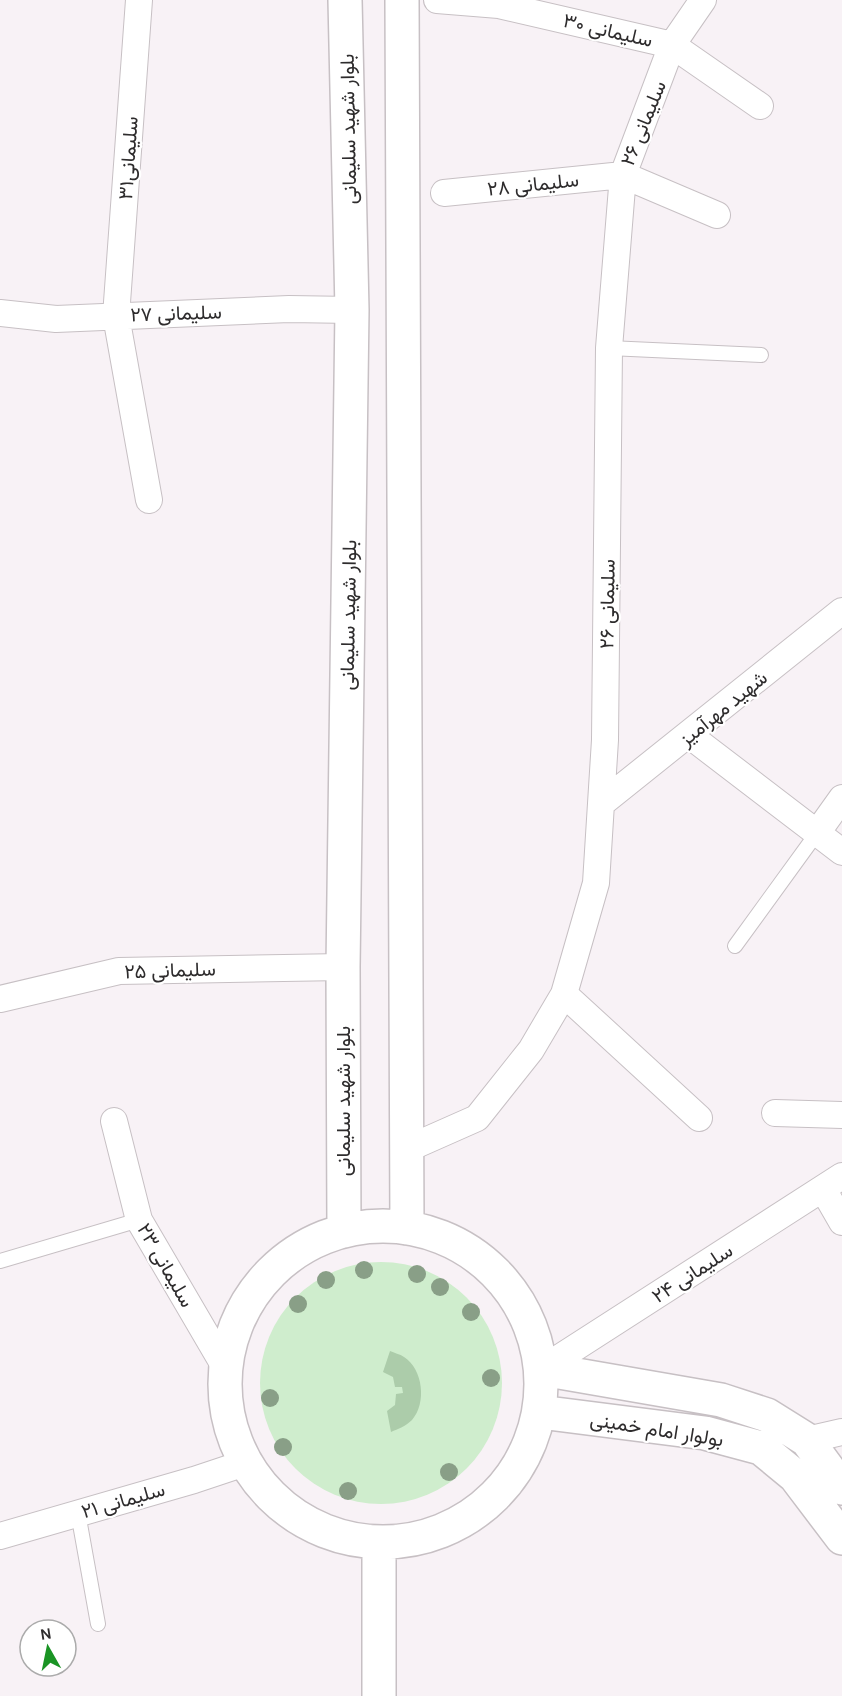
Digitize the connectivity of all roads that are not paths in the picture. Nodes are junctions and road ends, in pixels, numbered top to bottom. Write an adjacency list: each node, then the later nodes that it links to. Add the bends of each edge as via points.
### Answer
1 (139, 0): 13 (street, سلیمانی۳۱)
2 (345, 0): 11 (main road, بلوار شهید سلیمانی)
3 (402, 0): 31 (main road)
4 (437, 0): 6 (street, سلیمانی ۳۰, via 499,5)
5 (703, 0): 6 (street, سلیمانی ۲۶)
6 (672, 45): 7 (street); 8 (street, سلیمانی ۲۶)
7 (760, 105)
8 (622, 175): 9 (street, سلیمانی ۲۸); 10 (street); 14 (street, سلیمانی ۲۶)
9 (444, 193)
10 (717, 215)
11 (352, 310): 13 (street, سلیمانی ۲۷); 24 (main road, بلوار شهید سلیمانی)
12 (0, 313): 13 (street, سلیمانی ۲۷, via 56,319)
13 (116, 316): 16 (street, سلیمانی۳۱)
14 (609, 348): 15 (lane); 20 (street, سلیمانی ۲۶)
15 (761, 355)
16 (148, 500)
17 (842, 611): 18 (street, شهید مهرآمیز)
18 (689, 735): 20 (street, شهید مهرآمیز); 21 (street)
19 (842, 798): 21 (street)
20 (602, 803): 25 (street, سلیمانی ۲۶, via 596,883)
21 (817, 833): 22 (street); 23 (lane)
22 (842, 852)
23 (735, 946)
24 (343, 967): 26 (street, سلیمانی ۲۵, via 119,970); 36 (main road, بلوار شهید سلیمانی)
25 (564, 994): 29 (street); 31 (street, سلیمانی ۲۶, via 531,1050 477,1118)
26 (0, 999)
27 (775, 1113): 28 (street)
28 (842, 1115)
29 (699, 1118)
30 (114, 1121): 33 (street, سلیمانی ۲۳)
31 (407, 1149): 35 (main road)
32 (833, 1182): 34 (street); 39 (street, سلیمانی ۲۴)
33 (139, 1220): 37 (lane); 38 (street, سلیمانی ۲۳)
34 (842, 1222)
35 (406, 1228): 36 (main road); 39 (main road, via 447,1239 483,1261 512,1291 532,1328)
36 (344, 1231): 38 (main road, via 308,1245 277,1267 251,1295 234,1329)
37 (0, 1261)
38 (225, 1367): 43 (main road, via 227,1416)
39 (542, 1370): 40 (main road); 42 (main road, بولوار امام خمینی, via 721,1400 767,1414)
40 (540, 1412): 47 (main road, بولوار امام خمینی, via 705,1433 761,1448 795,1476); 48 (main road, via 526,1454 500,1491 465,1520 423,1537)
41 (842, 1432): 42 (street)
42 (807, 1440): 44 (main road, بولوار امام خمینی)
43 (245, 1463): 45 (street, سلیمانی ۲۱); 48 (main road, via 270,1495 302,1520 338,1536)
44 (842, 1488)
45 (78, 1513): 46 (street, سلیمانی ۲۱); 49 (lane)
46 (0, 1536)
47 (842, 1538)
48 (379, 1542): 50 (main road)
49 (98, 1624)
50 (379, 1696)

